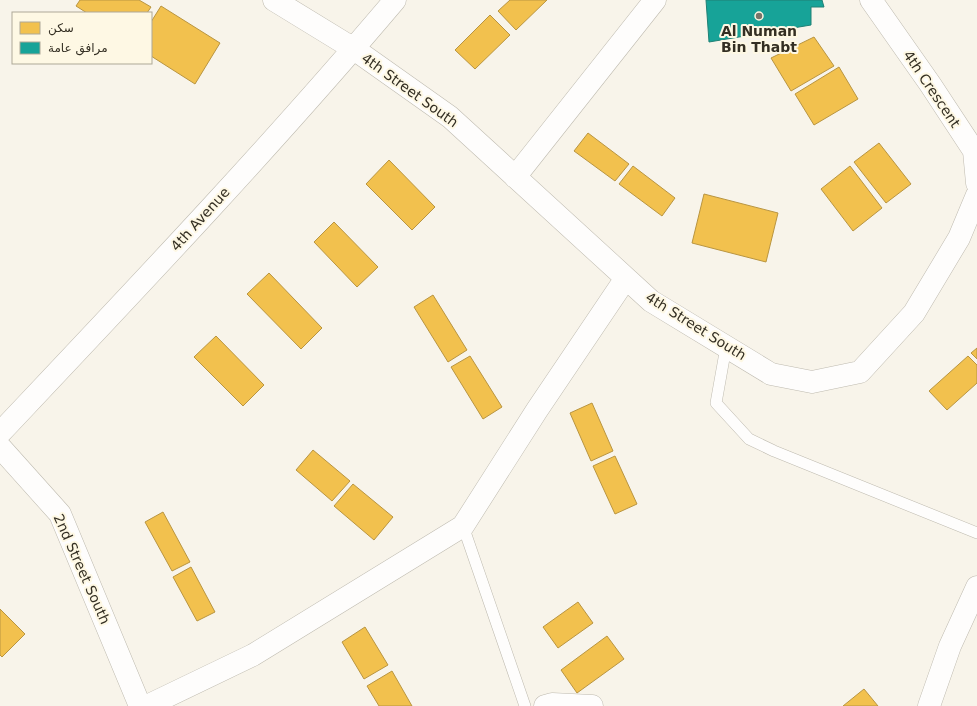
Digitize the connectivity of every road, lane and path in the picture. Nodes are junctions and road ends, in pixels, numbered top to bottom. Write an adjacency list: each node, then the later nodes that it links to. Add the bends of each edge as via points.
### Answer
1 (274, 0): 5 (street, 4th Street South)
2 (395, 0): 5 (street, 4th Avenue)
3 (655, 0): 6 (street)
4 (871, 0): 7 (street, 4th Crescent, via 974,150)
5 (354, 49): 6 (street, 4th Street South, via 450,117); 11 (street, 4th Avenue, via 167,256)
6 (515, 177): 9 (street, 4th Street South)
7 (977, 184)
8 (977, 196): 10 (street, 4th Street South, via 959,238 914,313 860,372 812,382 771,374)
9 (626, 278): 10 (street, 4th Street South, via 651,301); 13 (street, via 536,410)
10 (726, 346): 14 (lane, via 716,403 749,439)
11 (0, 433)
12 (0, 447): 16 (street, 2nd Street South, via 60,514)
13 (463, 526): 17 (street, via 253,655); 18 (lane)
14 (977, 532)
15 (977, 587): 21 (street, via 950,646)
16 (140, 706)
17 (147, 706)
18 (525, 706)
19 (544, 706): 20 (street)
20 (592, 706)
21 (929, 706)

